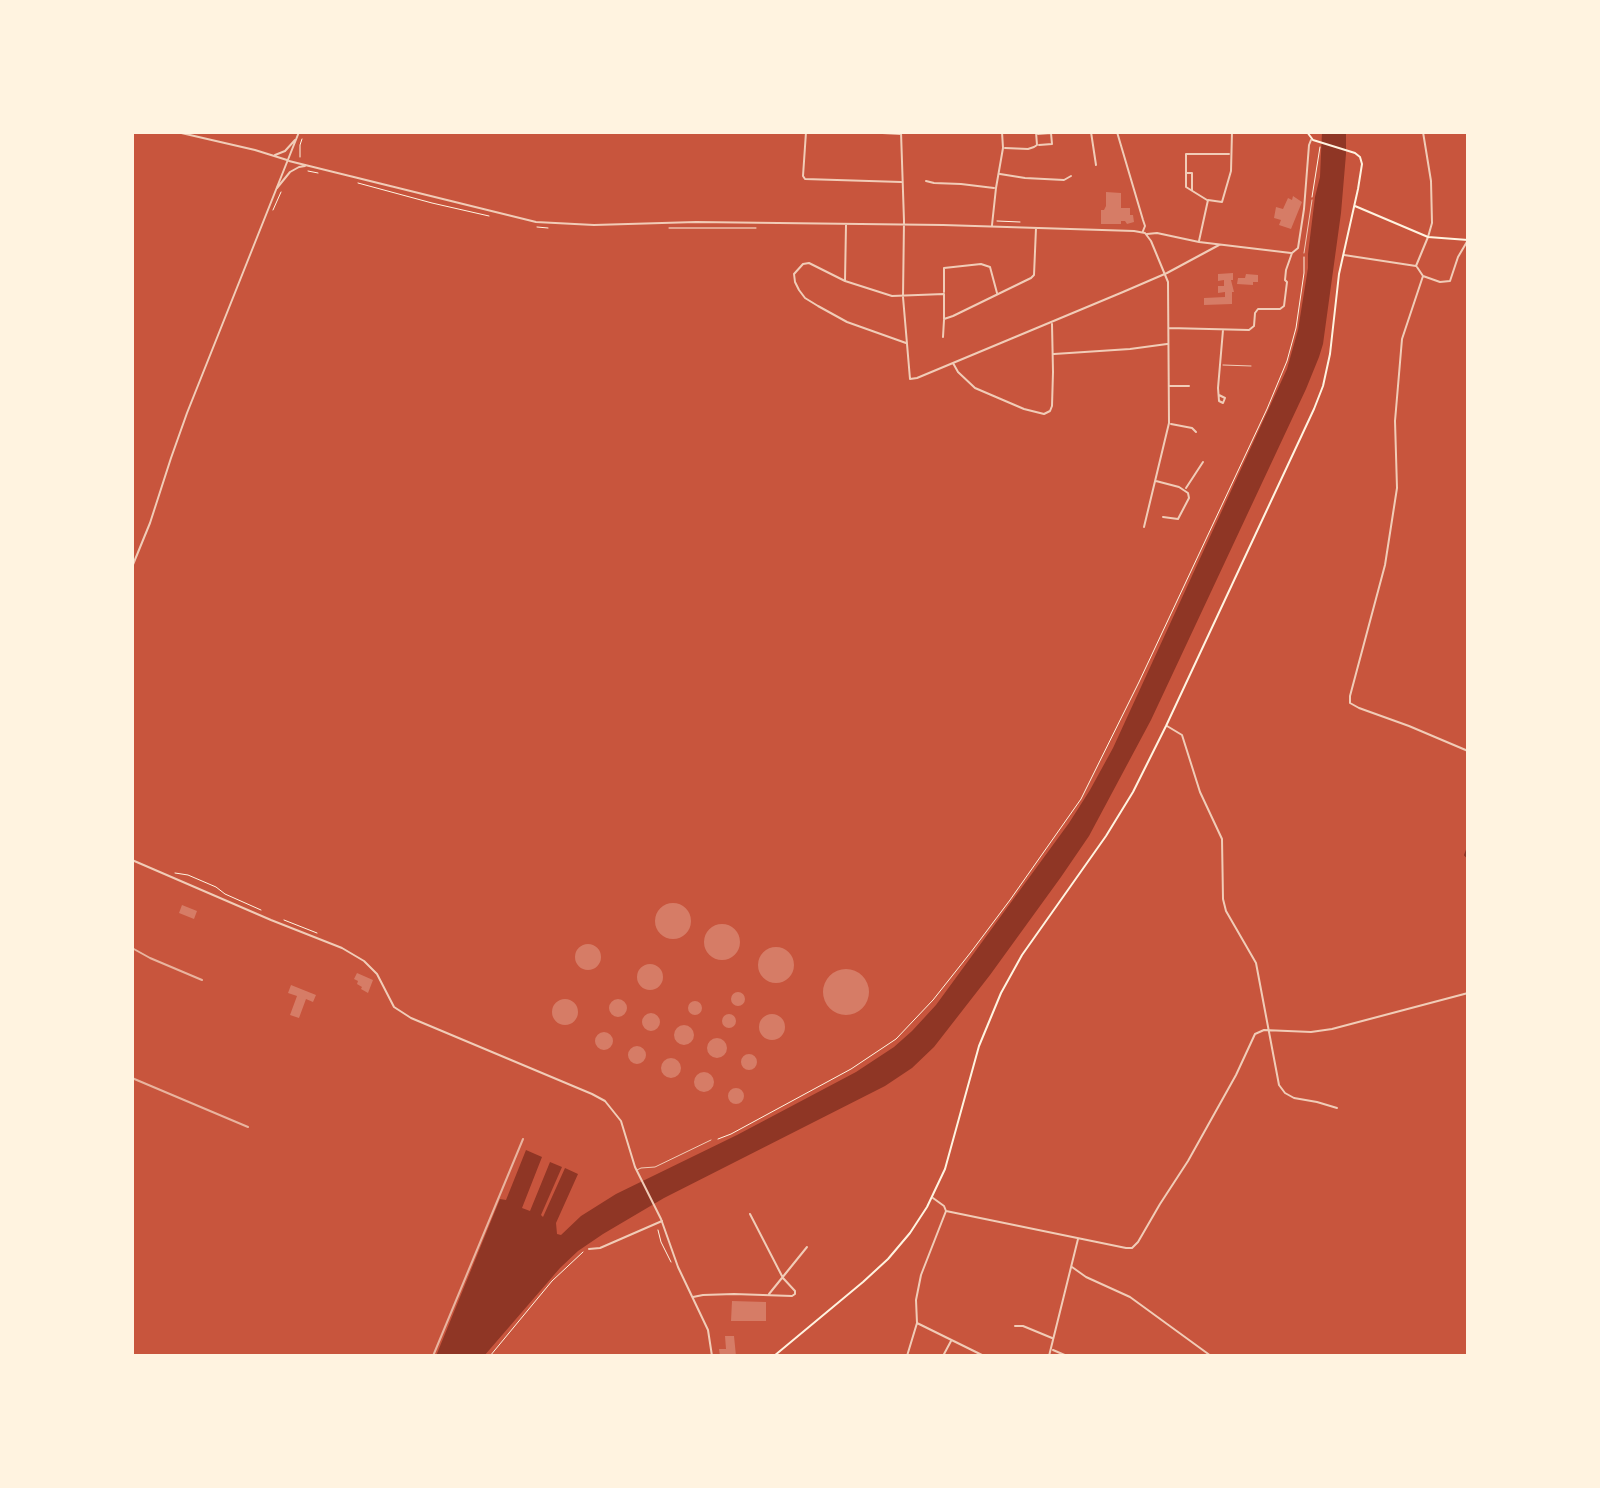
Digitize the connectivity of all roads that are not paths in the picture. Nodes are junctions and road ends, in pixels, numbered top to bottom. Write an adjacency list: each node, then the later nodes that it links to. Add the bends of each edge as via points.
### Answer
1 (177, 132): 17 (street)
2 (806, 132): 24 (street, via 805,179)
3 (865, 132): 10 (street)
4 (1002, 132): 15 (street)
5 (1091, 132): 20 (street)
6 (1117, 132): 34 (street)
7 (1232, 132): 16 (street)
8 (1307, 132): 13 (main road)
9 (1423, 132): 35 (street, via 1432,195)
10 (901, 133): 24 (street)
11 (1036, 133): 14 (street); 14 (street, via 1051,133 1052,144)
12 (298, 134): 17 (street, via 285,151); 18 (street)
13 (1311, 139): 29 (main road, via 1360,157); 39 (street, via 1298,248)
14 (1037, 145): 15 (street)
15 (1003, 148): 21 (street)
16 (1231, 154): 27 (street, via 1222,202); 27 (street, via 1186,154 1186,187)
17 (272, 156): 18 (street)
18 (288, 161): 19 (street); 26 (street)
19 (306, 165): 26 (street, via 290,172); 30 (street, via 536,222)
20 (1096, 165)
21 (998, 174): 22 (street, via 1064,180); 25 (street)
22 (1071, 176)
23 (926, 181): 25 (street)
24 (902, 182): 31 (street)
25 (996, 188): 32 (street)
26 (276, 190): 70 (street)
27 (1208, 200): 37 (street)
28 (1312, 200): 40 (lane)
29 (1354, 206): 35 (main road); 41 (main road)
30 (846, 223): 31 (street); 45 (street)
31 (904, 225): 32 (street); 48 (street)
32 (992, 226): 33 (street)
33 (1036, 228): 34 (street); 47 (street, via 1034,275)
34 (1145, 234): 37 (street); 43 (street)
35 (1428, 237): 36 (main road); 42 (street)
36 (1468, 240): 44 (street, via 1450,281)
37 (1199, 242): 38 (street)
38 (1219, 245): 39 (street); 43 (street)
39 (1292, 253): 52 (street, via 1282,308 1258,309 1252,329)
40 (1304, 253)
41 (1343, 255): 42 (street); 71 (main road, via 1319,398)
42 (1416, 266): 44 (street)
43 (1165, 273): 50 (street); 51 (street)
44 (1423, 276): 72 (street, via 1402,339 1395,421 1397,488 1385,565 1350,703)
45 (845, 281): 48 (street); 54 (street, via 809,263 794,274 799,290 818,306)
46 (944, 294): 47 (street, via 944,268 981,264 990,267); 48 (street); 49 (street)
47 (998, 294): 49 (street)
48 (903, 297): 54 (street)
49 (944, 319): 53 (street)
50 (1052, 323): 56 (street); 57 (street)
51 (1169, 328): 52 (street); 55 (street)
52 (1223, 328): 58 (street)
53 (943, 337)
54 (907, 343): 57 (street, via 910,379)
55 (1169, 344): 56 (street); 60 (street)
56 (1053, 354): 57 (street, via 1052,406 1044,414 975,388)
57 (953, 363)
58 (1221, 365): 59 (lane); 62 (street)
59 (1251, 366)
60 (1169, 386): 61 (street); 63 (street)
61 (1189, 386)
62 (1219, 395)
63 (1169, 423): 64 (street); 66 (street)
64 (1196, 432)
65 (1203, 462): 67 (street)
66 (1154, 480): 67 (street); 69 (street)
67 (1185, 489): 68 (street, via 1189,498 1178,519)
68 (1163, 517)
69 (1144, 527)
70 (132, 567)
71 (1166, 726): 75 (street, via 1182,735 1222,839 1223,899 1256,963); 79 (main road, via 1113,825 1001,993)
72 (1468, 751)
73 (132, 860): 78 (street, via 342,948 377,974 394,1007 411,1018 598,1097 621,1121)
74 (1468, 993): 75 (street, via 1332,1029)
75 (1269, 1030): 76 (street, via 1276,1075 1285,1093); 83 (street, via 1252,1037 1236,1075 1136,1245 1126,1248)
76 (1337, 1108)
77 (711, 1140): 78 (lane)
78 (637, 1171): 82 (street)
79 (932, 1197): 80 (street); 96 (main road, via 888,1259)
80 (946, 1211): 83 (street); 90 (street, via 921,1275)
81 (750, 1214): 87 (street)
82 (662, 1221): 85 (street); 89 (street)
83 (1079, 1238): 86 (street)
84 (807, 1247): 87 (street)
85 (589, 1249)
86 (1072, 1267): 92 (street); 102 (street, via 1130,1297)
87 (783, 1278): 88 (street); 88 (street, via 795,1294)
88 (768, 1295): 89 (street)
89 (691, 1297): 95 (street, via 708,1330)
90 (917, 1323): 93 (street); 97 (street)
91 (1015, 1326): 92 (street)
92 (1054, 1338): 94 (street)
93 (952, 1339): 98 (street); 99 (street)
94 (1051, 1349): 100 (street); 101 (street)
95 (712, 1356)
96 (774, 1356)
97 (907, 1356)
98 (943, 1356)
99 (984, 1356)
100 (1049, 1356)
101 (1067, 1356)
102 (1211, 1356)

